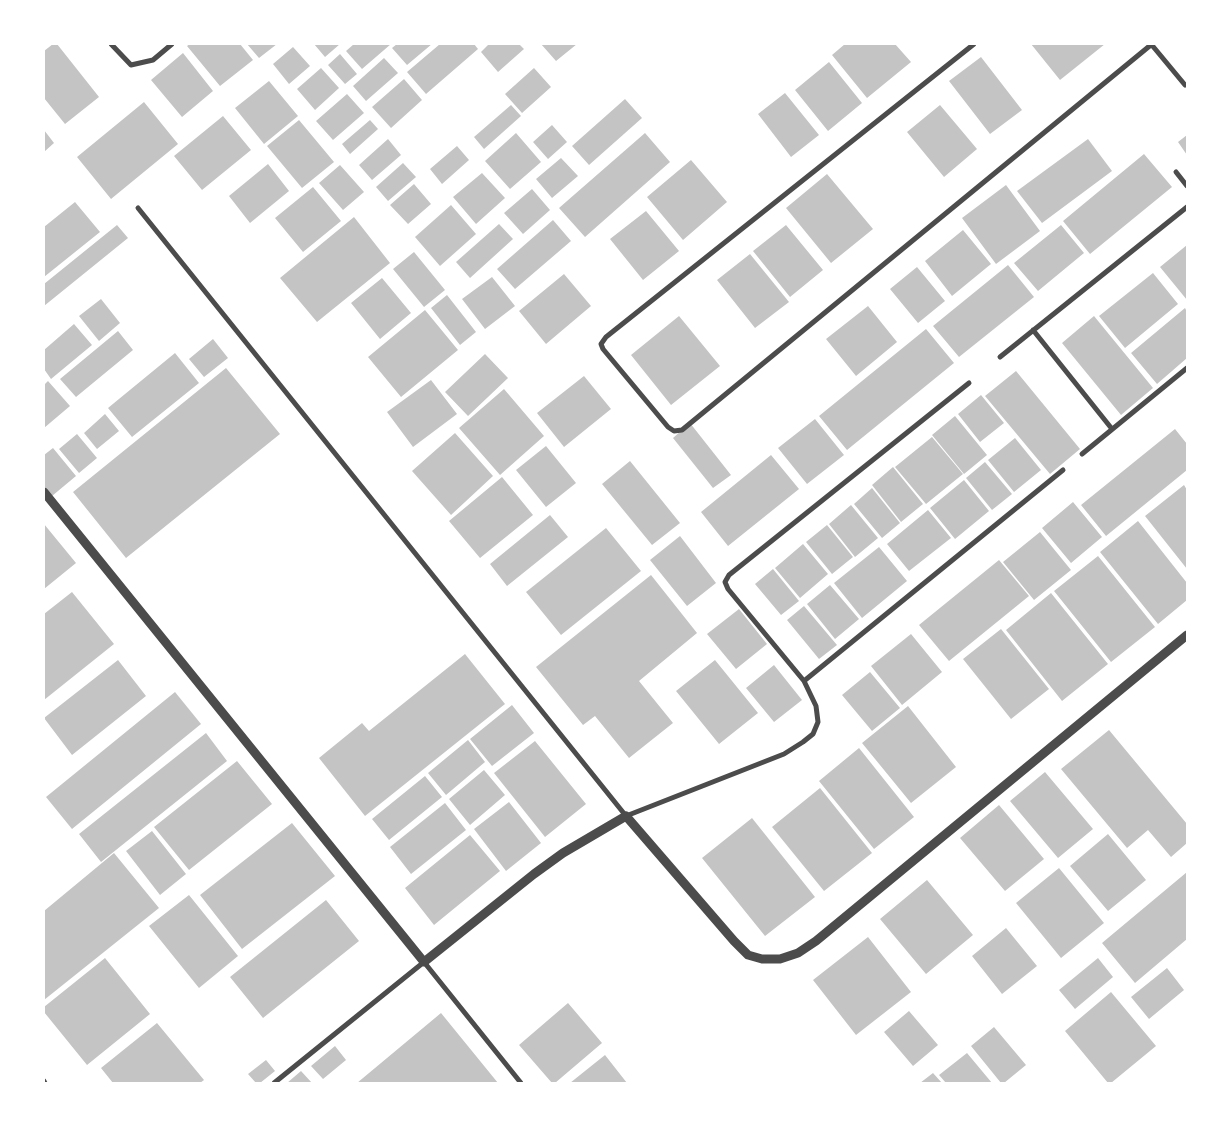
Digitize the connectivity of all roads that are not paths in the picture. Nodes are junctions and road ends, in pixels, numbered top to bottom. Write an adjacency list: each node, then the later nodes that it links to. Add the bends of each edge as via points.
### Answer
1 (111, 44): 2 (street, via 131,65 153,60)
2 (172, 44)
3 (974, 44): 4 (street, via 606,337 601,344 603,350 668,427 674,431 682,430)
4 (1152, 44): 5 (street)
5 (1185, 86)
6 (1176, 172): 7 (street)
7 (1187, 186)
8 (1187, 207): 10 (street)
9 (138, 208): 20 (street)
10 (1033, 330): 11 (street); 14 (street)
11 (1000, 357)
12 (1187, 368): 14 (street)
13 (969, 384): 19 (street, via 729,575 725,582)
14 (1112, 429): 15 (street)
15 (1082, 454)
16 (1062, 470): 19 (street)
17 (44, 492): 21 (street)
18 (1187, 635): 20 (street, via 816,941 780,959 748,955)
19 (804, 681): 20 (street, via 816,706 818,722 813,734 804,742 784,754)
20 (626, 816): 21 (street, via 534,874)
21 (424, 962): 22 (street); 23 (street)
22 (274, 1083)
23 (521, 1083)

